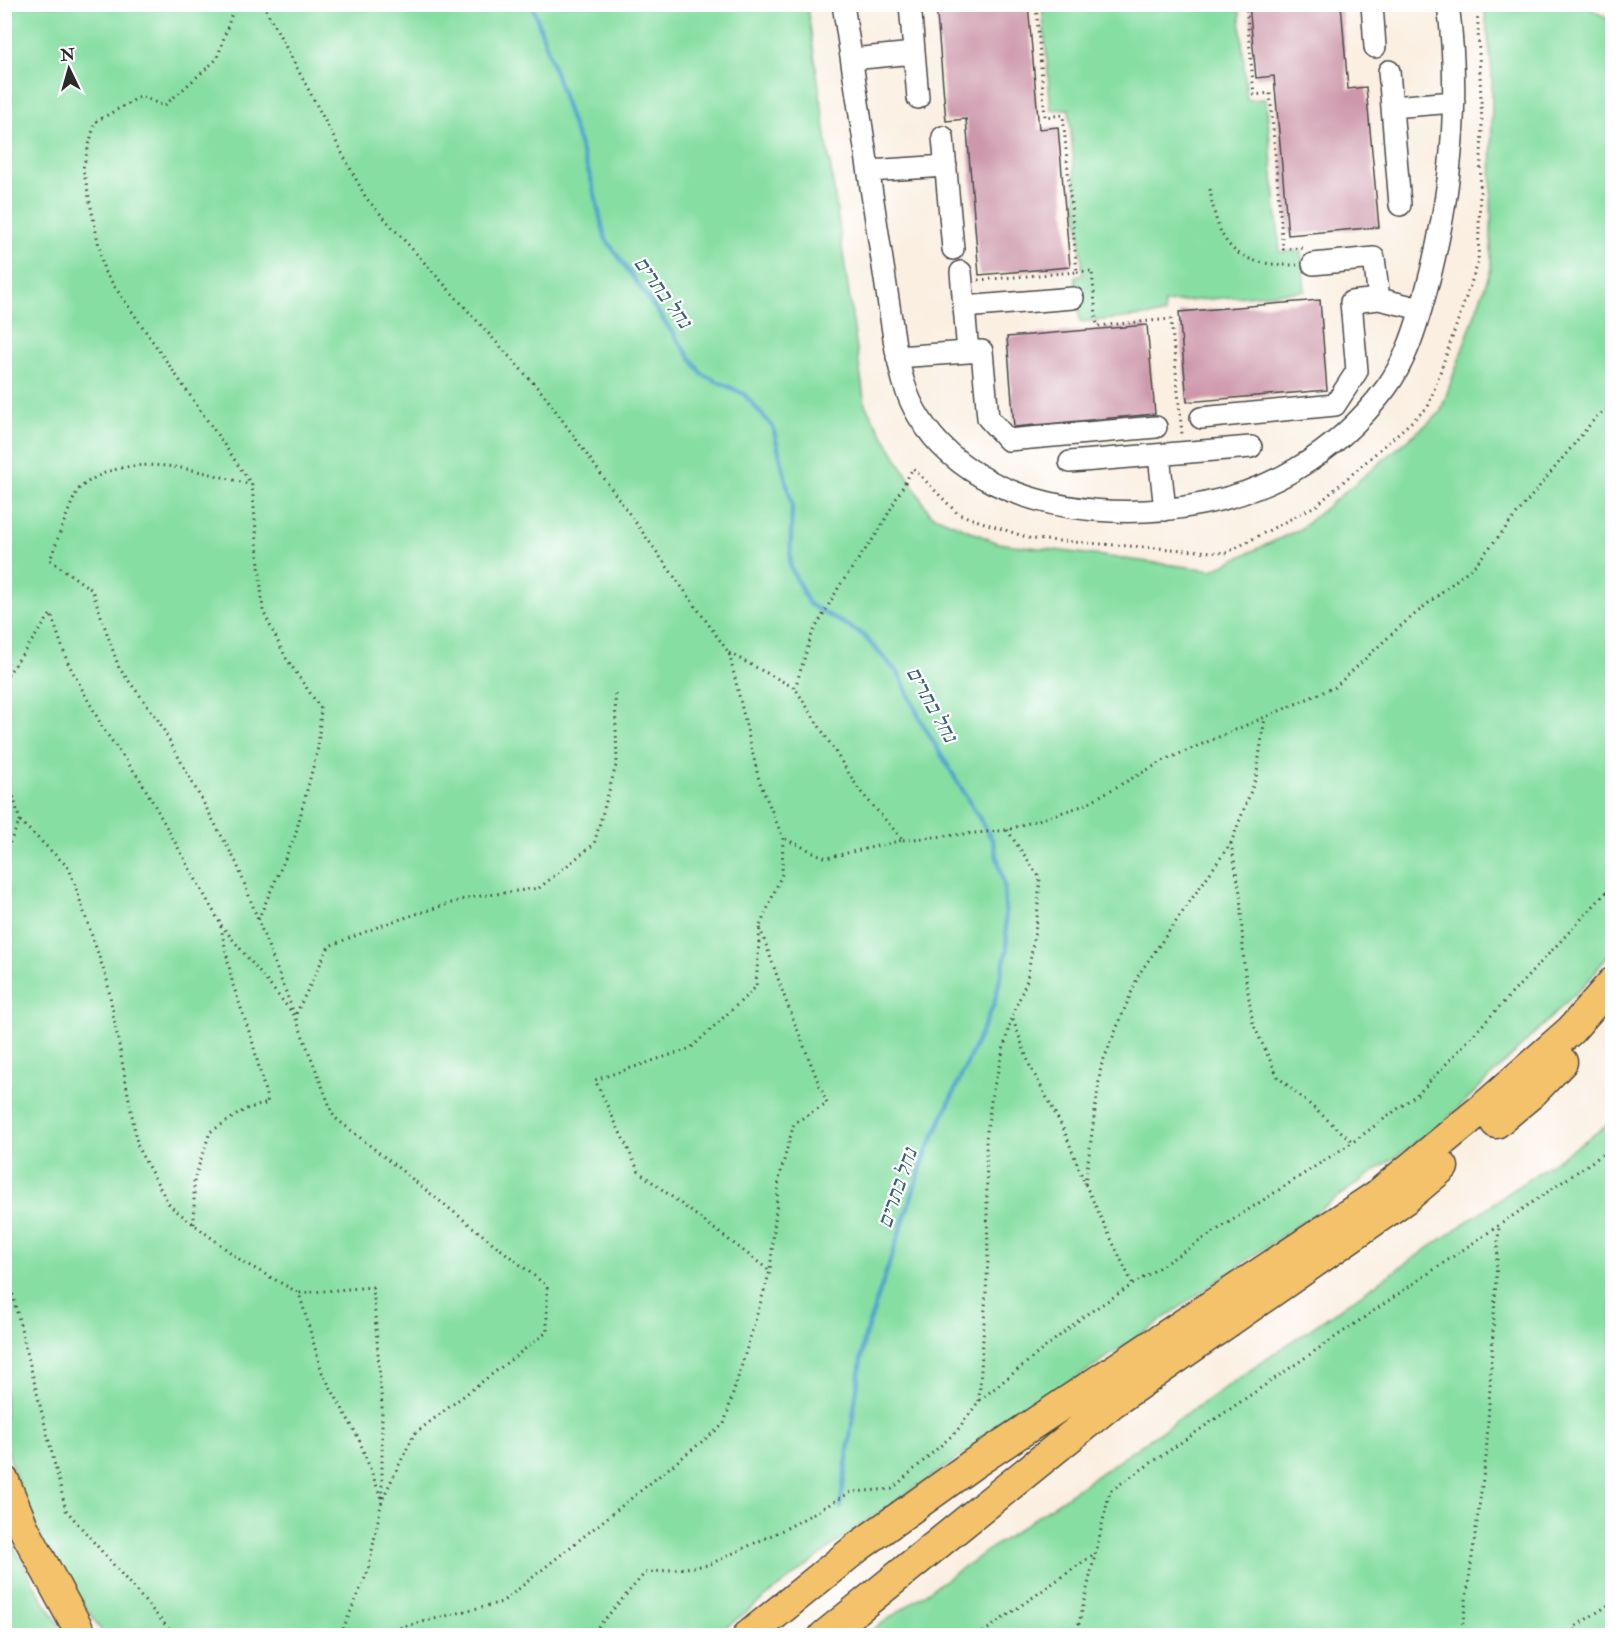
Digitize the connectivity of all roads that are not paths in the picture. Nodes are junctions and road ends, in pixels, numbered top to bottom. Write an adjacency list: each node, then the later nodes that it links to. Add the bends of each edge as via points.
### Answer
1 (843, 4): 7 (street)
2 (910, 4): 6 (street)
3 (1372, 4): 5 (street)
4 (1448, 4): 10 (street)
5 (1376, 47)
6 (914, 53): 7 (street); 9 (street)
7 (852, 59): 14 (street)
8 (1389, 71): 11 (street)
9 (918, 98)
10 (1454, 102): 11 (street); 22 (street, via 1448,185)
11 (1392, 107): 15 (street)
12 (943, 137): 13 (street)
13 (946, 166): 14 (street); 16 (street)
14 (869, 171): 24 (street)
15 (1400, 205)
16 (953, 249)
17 (1309, 264): 20 (street, via 1374,258)
18 (961, 277): 21 (street)
19 (1073, 298): 21 (street)
20 (1379, 299): 22 (street); 25 (street, via 1351,302 1358,371 1335,405)
21 (964, 308): 23 (street)
22 (1421, 309): 30 (street, via 1408,349 1388,386 1362,418 1331,446 1295,470 1255,489)
23 (968, 352): 24 (street); 26 (street, via 982,351 988,418 1008,440)
24 (897, 357): 30 (street, via 903,383 919,417 941,446 972,471 1009,490 1054,504 1106,511)
25 (1201, 418)
26 (1156, 427)
27 (1251, 447): 28 (street)
28 (1159, 455): 29 (street); 30 (street)
29 (1070, 462)
30 (1165, 510)
31 (1612, 982): 35 (highway, via 1571,1030 1376,1196 972,1464 859,1546)
32 (1612, 1010): 36 (highway, via 1532,1093 1405,1199 1112,1403)
33 (4, 1481): 34 (highway, via 24,1529)
34 (82, 1635)
35 (748, 1635)
36 (824, 1635)

